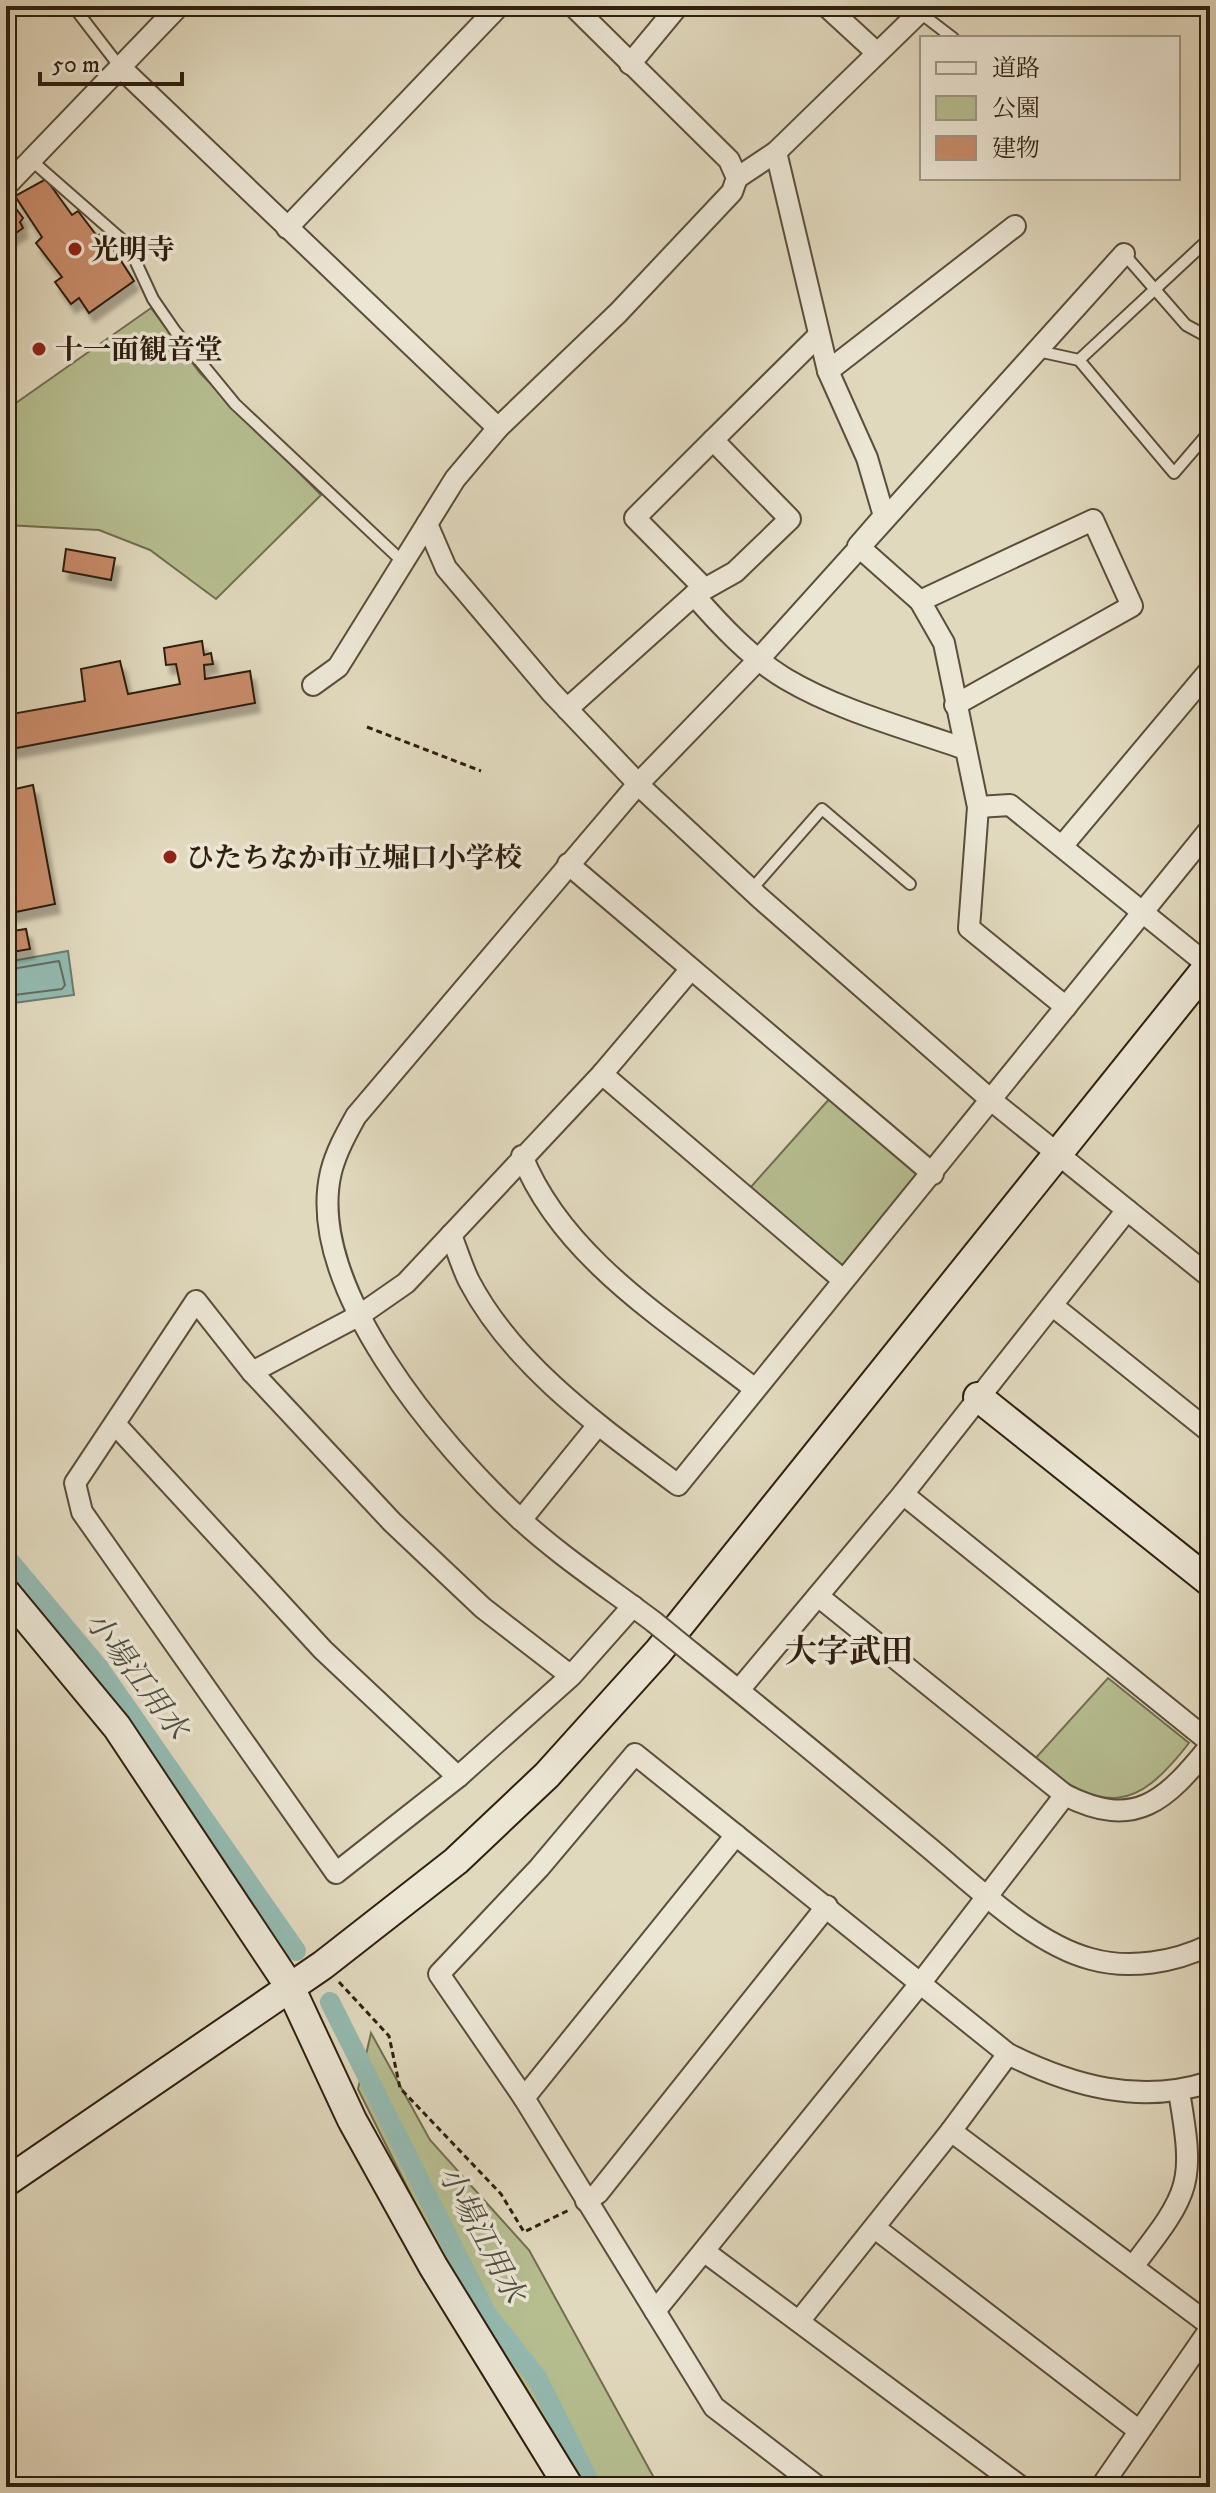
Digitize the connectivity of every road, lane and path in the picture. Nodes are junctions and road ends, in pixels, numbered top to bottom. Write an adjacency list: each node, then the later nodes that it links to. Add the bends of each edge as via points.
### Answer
1 (73, 6): 11 (lane)
2 (179, 6): 11 (street)
3 (499, 6): 17 (street)
4 (573, 6): 10 (street)
5 (678, 6): 10 (street)
6 (826, 6): 9 (street)
7 (922, 9): 8 (lane); 9 (street)
8 (951, 36)
9 (877, 53): 12 (street)
10 (630, 64): 14 (street, via 729,160)
11 (120, 67): 13 (street); 17 (street)
12 (776, 152): 14 (street); 21 (street)
13 (31, 160): 15 (street); 32 (lane, via 128,245 153,299 235,404)
14 (737, 178): 26 (street, via 732,192 618,313)
15 (6, 186)
16 (1015, 226): 25 (street)
17 (287, 228): 26 (street)
18 (1210, 238): 20 (lane)
19 (1124, 254): 20 (lane); 23 (street)
20 (1155, 289): 22 (lane, via 1186,325); 24 (lane)
21 (819, 335): 25 (street); 28 (street)
22 (1210, 338)
23 (1036, 351): 24 (lane); 29 (street)
24 (1079, 360): 27 (lane, via 1174,473)
25 (828, 371): 29 (street, via 867,458)
26 (498, 428): 30 (street, via 455,479)
27 (1210, 431)
28 (713, 440): 33 (street, via 635,518); 33 (street, via 790,519 735,572)
29 (884, 516): 31 (street)
30 (427, 524): 32 (street); 39 (street, via 446,568)
31 (858, 546): 34 (street); 35 (street)
32 (403, 562): 37 (street, via 338,667)
33 (699, 592): 35 (street); 39 (street)
34 (920, 601): 38 (street, via 944,643); 38 (street, via 1093,520 1132,606)
35 (759, 659): 41 (street, via 786,679 847,707); 43 (street)
36 (1210, 670): 46 (street)
37 (313, 685)
38 (955, 705): 41 (street)
39 (567, 709): 43 (street)
40 (367, 727): 42 (path)
41 (965, 749): 44 (street)
42 (481, 771)
43 (638, 784): 47 (street); 49 (street)
44 (978, 807): 46 (street, via 1010,805); 53 (street, via 969,928)
45 (1210, 829): 50 (street)
46 (1063, 845): 50 (street)
47 (568, 864): 52 (street); 64 (street, via 356,1116 340,1146 328,1203 332,1238)
48 (910, 884): 49 (lane, via 822,809)
49 (751, 890): 55 (street)
50 (1144, 913): 51 (street); 53 (street)
51 (1210, 965): 56 (street)
52 (691, 969): 54 (street); 58 (street)
53 (1066, 1007): 55 (street)
54 (602, 1074): 57 (street); 62 (street)
55 (991, 1100): 56 (street); 58 (street)
56 (1059, 1155): 59 (street); 86 (street, via 594,1726 456,1861)
57 (522, 1156): 60 (street); 66 (street, via 572,1239)
58 (933, 1174): 62 (street)
59 (1127, 1210): 61 (street); 63 (street)
60 (451, 1235): 64 (street, via 406,1283); 69 (street, via 469,1281 503,1329)
61 (1210, 1277)
62 (843, 1280): 66 (street)
63 (1053, 1306): 67 (street); 70 (street)
64 (360, 1315): 65 (street); 72 (street, via 393,1371 452,1450)
65 (252, 1372): 68 (street, via 196,1301); 77 (street, via 471,1598)
66 (755, 1389): 69 (street, via 678,1485)
67 (978, 1397): 71 (street); 73 (street)
68 (115, 1424): 80 (street, via 323,1650); 80 (street, via 75,1483 82,1512 336,1873)
69 (598, 1425): 72 (street)
70 (1210, 1432)
71 (903, 1494): 75 (street); 79 (street)
72 (521, 1520): 76 (street)
73 (1210, 1582)
74 (6, 1593): 88 (street, via 117,1727)
75 (818, 1596): 78 (street); 81 (street)
76 (633, 1606): 77 (street); 78 (street, bridge)
77 (571, 1676): 80 (street)
78 (739, 1690): 83 (street)
79 (1210, 1744): 81 (street, via 1175,1789 1153,1803 1106,1811)
80 (458, 1777)
81 (1065, 1795): 83 (street)
82 (736, 1835): 84 (street); 92 (street); 92 (street, via 635,1754 539,1868 439,1974)
83 (988, 1896): 85 (street, via 1058,1947 1093,1960 1164,1961); 87 (street)
84 (827, 1906): 87 (street); 95 (street, via 598,2193)
85 (1210, 1945)
86 (323, 1965): 88 (street); 95 (path, via 389,2036 400,2088 501,2194 524,2232)
87 (919, 1985): 89 (street); 97 (street)
88 (290, 1987): 94 (street); 103 (street, via 352,2120 426,2253)
89 (1008, 2054): 91 (street, via 1050,2074 1106,2090); 93 (street)
90 (1210, 2082): 91 (street)
91 (1179, 2092): 98 (street, via 1190,2170 1168,2222)
92 (524, 2098): 95 (street)
93 (951, 2131): 96 (street); 98 (street)
94 (6, 2182)
95 (586, 2201): 99 (street)
96 (875, 2228): 100 (street); 102 (street)
97 (705, 2252): 99 (street); 100 (street)
98 (1134, 2265): 101 (street)
99 (655, 2311): 104 (street, via 714,2407)
100 (800, 2320): 105 (street)
101 (1210, 2327): 102 (street)
102 (1138, 2430): 106 (street)
103 (569, 2487)
104 (818, 2487)
105 (1021, 2487)
106 (1101, 2487)

